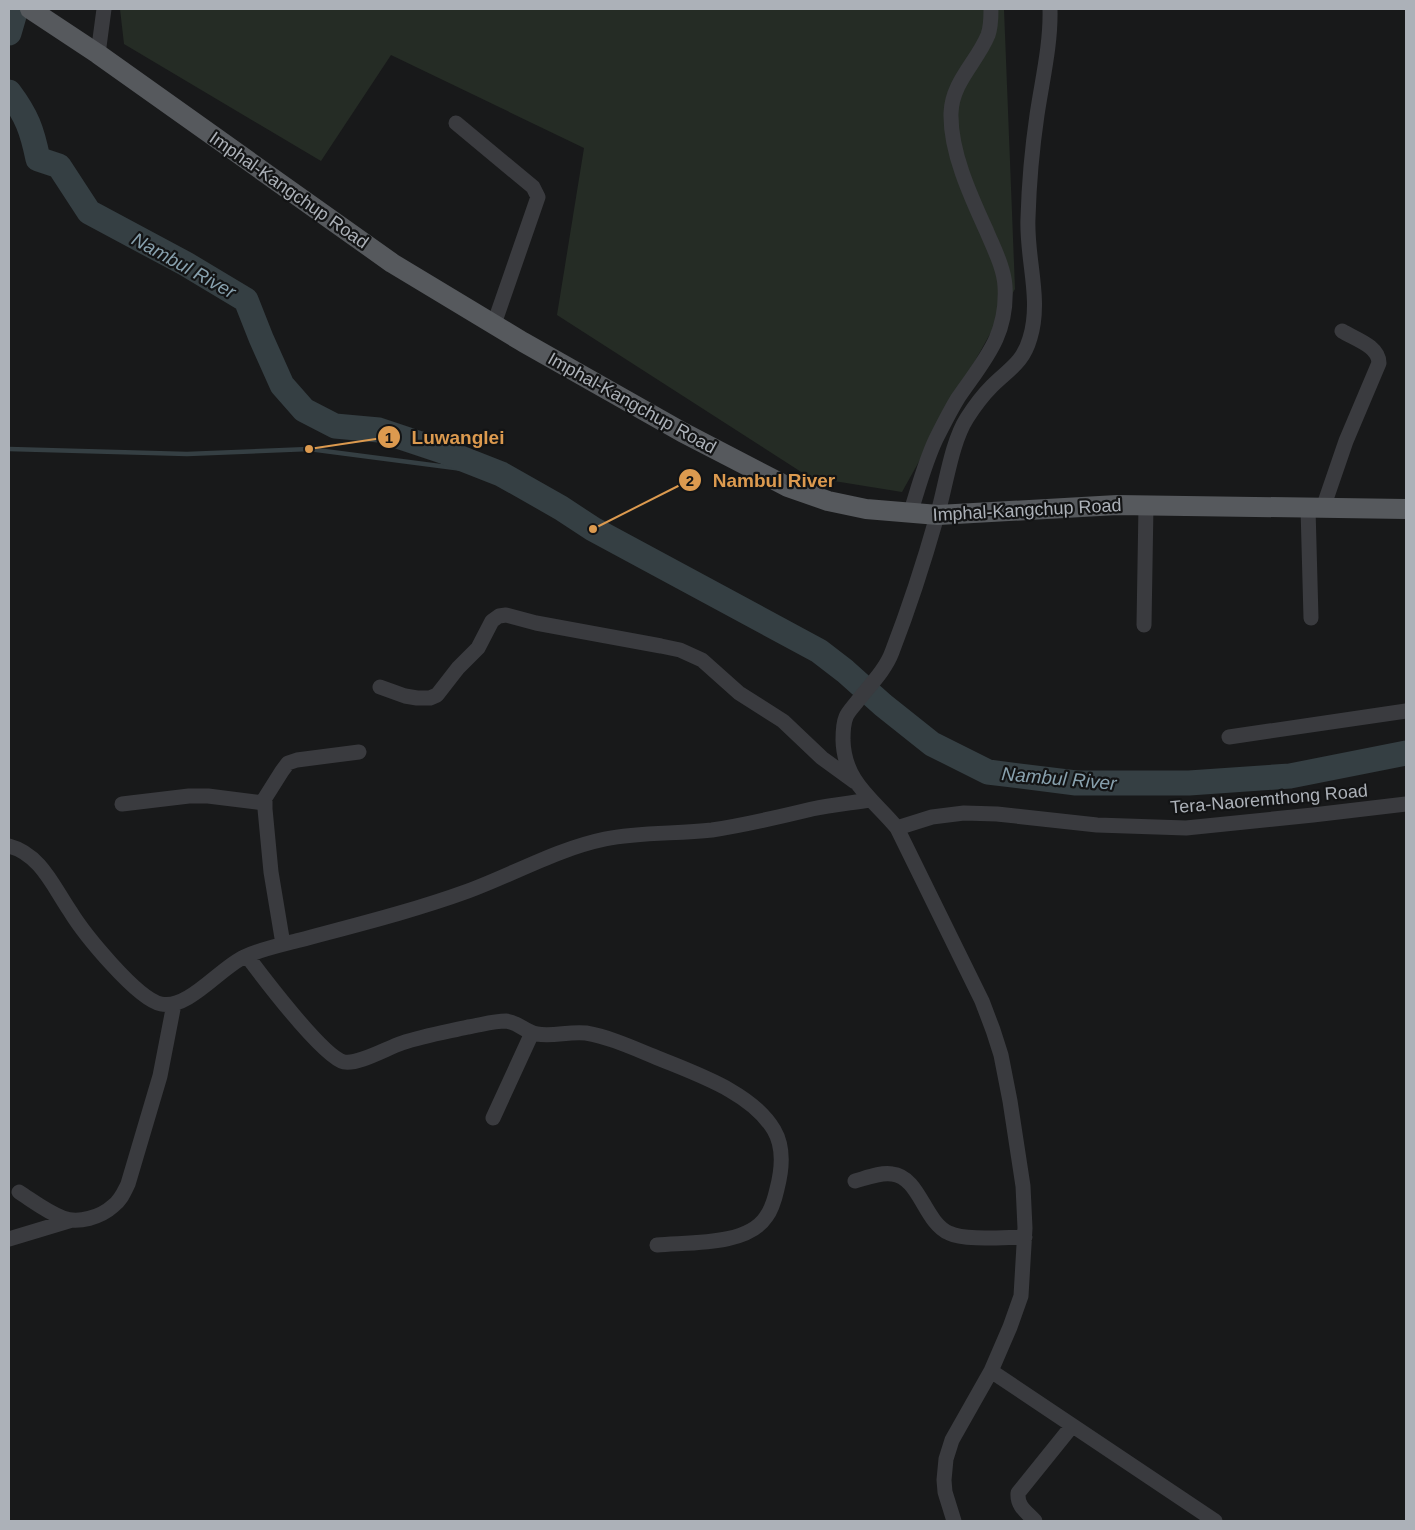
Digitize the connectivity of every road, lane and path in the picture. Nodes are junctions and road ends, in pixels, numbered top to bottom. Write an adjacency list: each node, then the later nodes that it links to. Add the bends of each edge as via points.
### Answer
1 (30, 9): 5 (main road, Imphal-Kangchup Road)
2 (104, 9): 5 (street)
3 (991, 9): 12 (street, via 988,33 960,80 951,111 960,162 999,261 1005,285 1004,316 994,346 956,401 935,441)
4 (1050, 9): 13 (street, via 1029,192 1034,309 1031,335 1019,362 992,386 967,419 957,442)
5 (98, 54): 7 (main road, Imphal-Kangchup Road, via 392,263)
6 (456, 123): 7 (street, via 533,187 538,197)
7 (494, 324): 12 (main road, Imphal-Kangchup Road, via 682,432 788,487 828,501)
8 (1342, 331): 10 (street, via 1372,348 1379,357 1379,363)
9 (1146, 506): 10 (main road, Imphal-Kangchup Road); 13 (main road, Imphal-Kangchup Road, via 1034,508); 15 (street)
10 (1316, 508): 11 (main road, Imphal-Kangchup Road); 14 (street)
11 (1406, 509)
12 (910, 514): 13 (main road, Imphal-Kangchup Road)
13 (938, 515): 20 (street, via 890,659 846,717 844,754)
14 (1311, 618)
15 (1144, 625)
16 (380, 687): 20 (street, via 417,698 437,695 478,648 492,621 499,616 662,646 702,660 739,693 783,721 822,758)
17 (1406, 711): 18 (street)
18 (1229, 737)
19 (359, 752): 22 (street, via 292,761 282,771)
20 (855, 782): 21 (street)
21 (870, 800): 25 (street); 27 (street, via 711,830 606,839 565,851 466,892)
22 (264, 803): 23 (street, via 189,796); 27 (street)
23 (122, 804)
24 (1406, 804): 25 (street, Tera-Naoremthong Road, via 1186,828 1097,825 964,813 932,817)
25 (897, 828): 35 (street, via 982,1001 993,1030 1010,1101 1023,1186)
26 (9, 846): 29 (street, via 27,853 36,861 72,915 130,983 156,1003)
27 (283, 944): 28 (street)
28 (247, 956): 29 (street); 30 (street, via 300,1022 333,1056 345,1062 406,1042 500,1021 512,1022)
29 (174, 1004): 34 (street, via 160,1076 122,1197 103,1213)
30 (532, 1033): 31 (street); 37 (street, via 584,1033 624,1044 716,1082 745,1100 774,1131 781,1148 780,1180 766,1218 756,1228 727,1239)
31 (493, 1118)
32 (855, 1181): 35 (street, via 884,1174 900,1176 912,1187 936,1224 950,1234)
33 (20, 1192): 34 (street, via 52,1213)
34 (72, 1220): 36 (street)
35 (1025, 1237): 38 (street, via 1021,1296)
36 (9, 1239)
37 (656, 1245)
38 (991, 1371): 39 (street); 40 (street, via 952,1440 946,1459 945,1492)
39 (1072, 1426): 41 (street, via 1018,1493 1022,1508); 42 (street)
40 (954, 1521)
41 (1035, 1521)
42 (1215, 1521)

